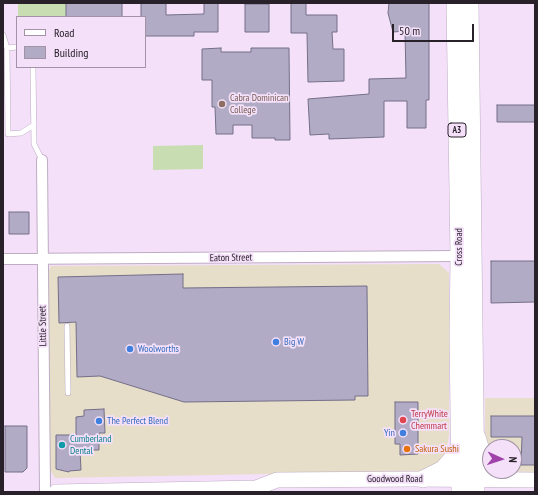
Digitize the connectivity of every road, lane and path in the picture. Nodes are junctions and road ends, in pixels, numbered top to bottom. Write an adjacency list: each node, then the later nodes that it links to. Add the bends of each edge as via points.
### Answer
1 (455, 3): 9 (highway, Cross Road / A3)
2 (470, 3): 9 (highway, Cross Road / A3)
3 (3, 35): 4 (lane)
4 (7, 48): 5 (lane); 7 (lane, via 8,134 21,134)
5 (16, 48)
6 (33, 68): 7 (lane)
7 (34, 125): 8 (lane, via 34,144)
8 (42, 160): 11 (street, Little Street)
9 (466, 256): 11 (street, Eaton Street); 14 (highway, Cross Road / A3); 15 (highway, Cross Road / A3)
10 (3, 259): 11 (street, Eaton Street)
11 (43, 259): 24 (street, Little Street)
12 (67, 326): 13 (lane)
13 (68, 393)
14 (475, 425): 16 (main road); 21 (highway, Cross Road / A3)
15 (460, 446): 18 (highway, via 443,469); 21 (highway, Cross Road / A3)
16 (482, 450)
17 (522, 478): 20 (main road, Goodwood Road)
18 (423, 479): 21 (main road, Goodwood Road); 23 (main road, Goodwood Road, via 277,480)
19 (482, 479): 21 (main road, Goodwood Road)
20 (535, 480)
21 (468, 486)
22 (203, 490): 23 (main road, Goodwood Road); 25 (main road, Goodwood Road)
23 (260, 490)
24 (45, 492)
25 (56, 492)

